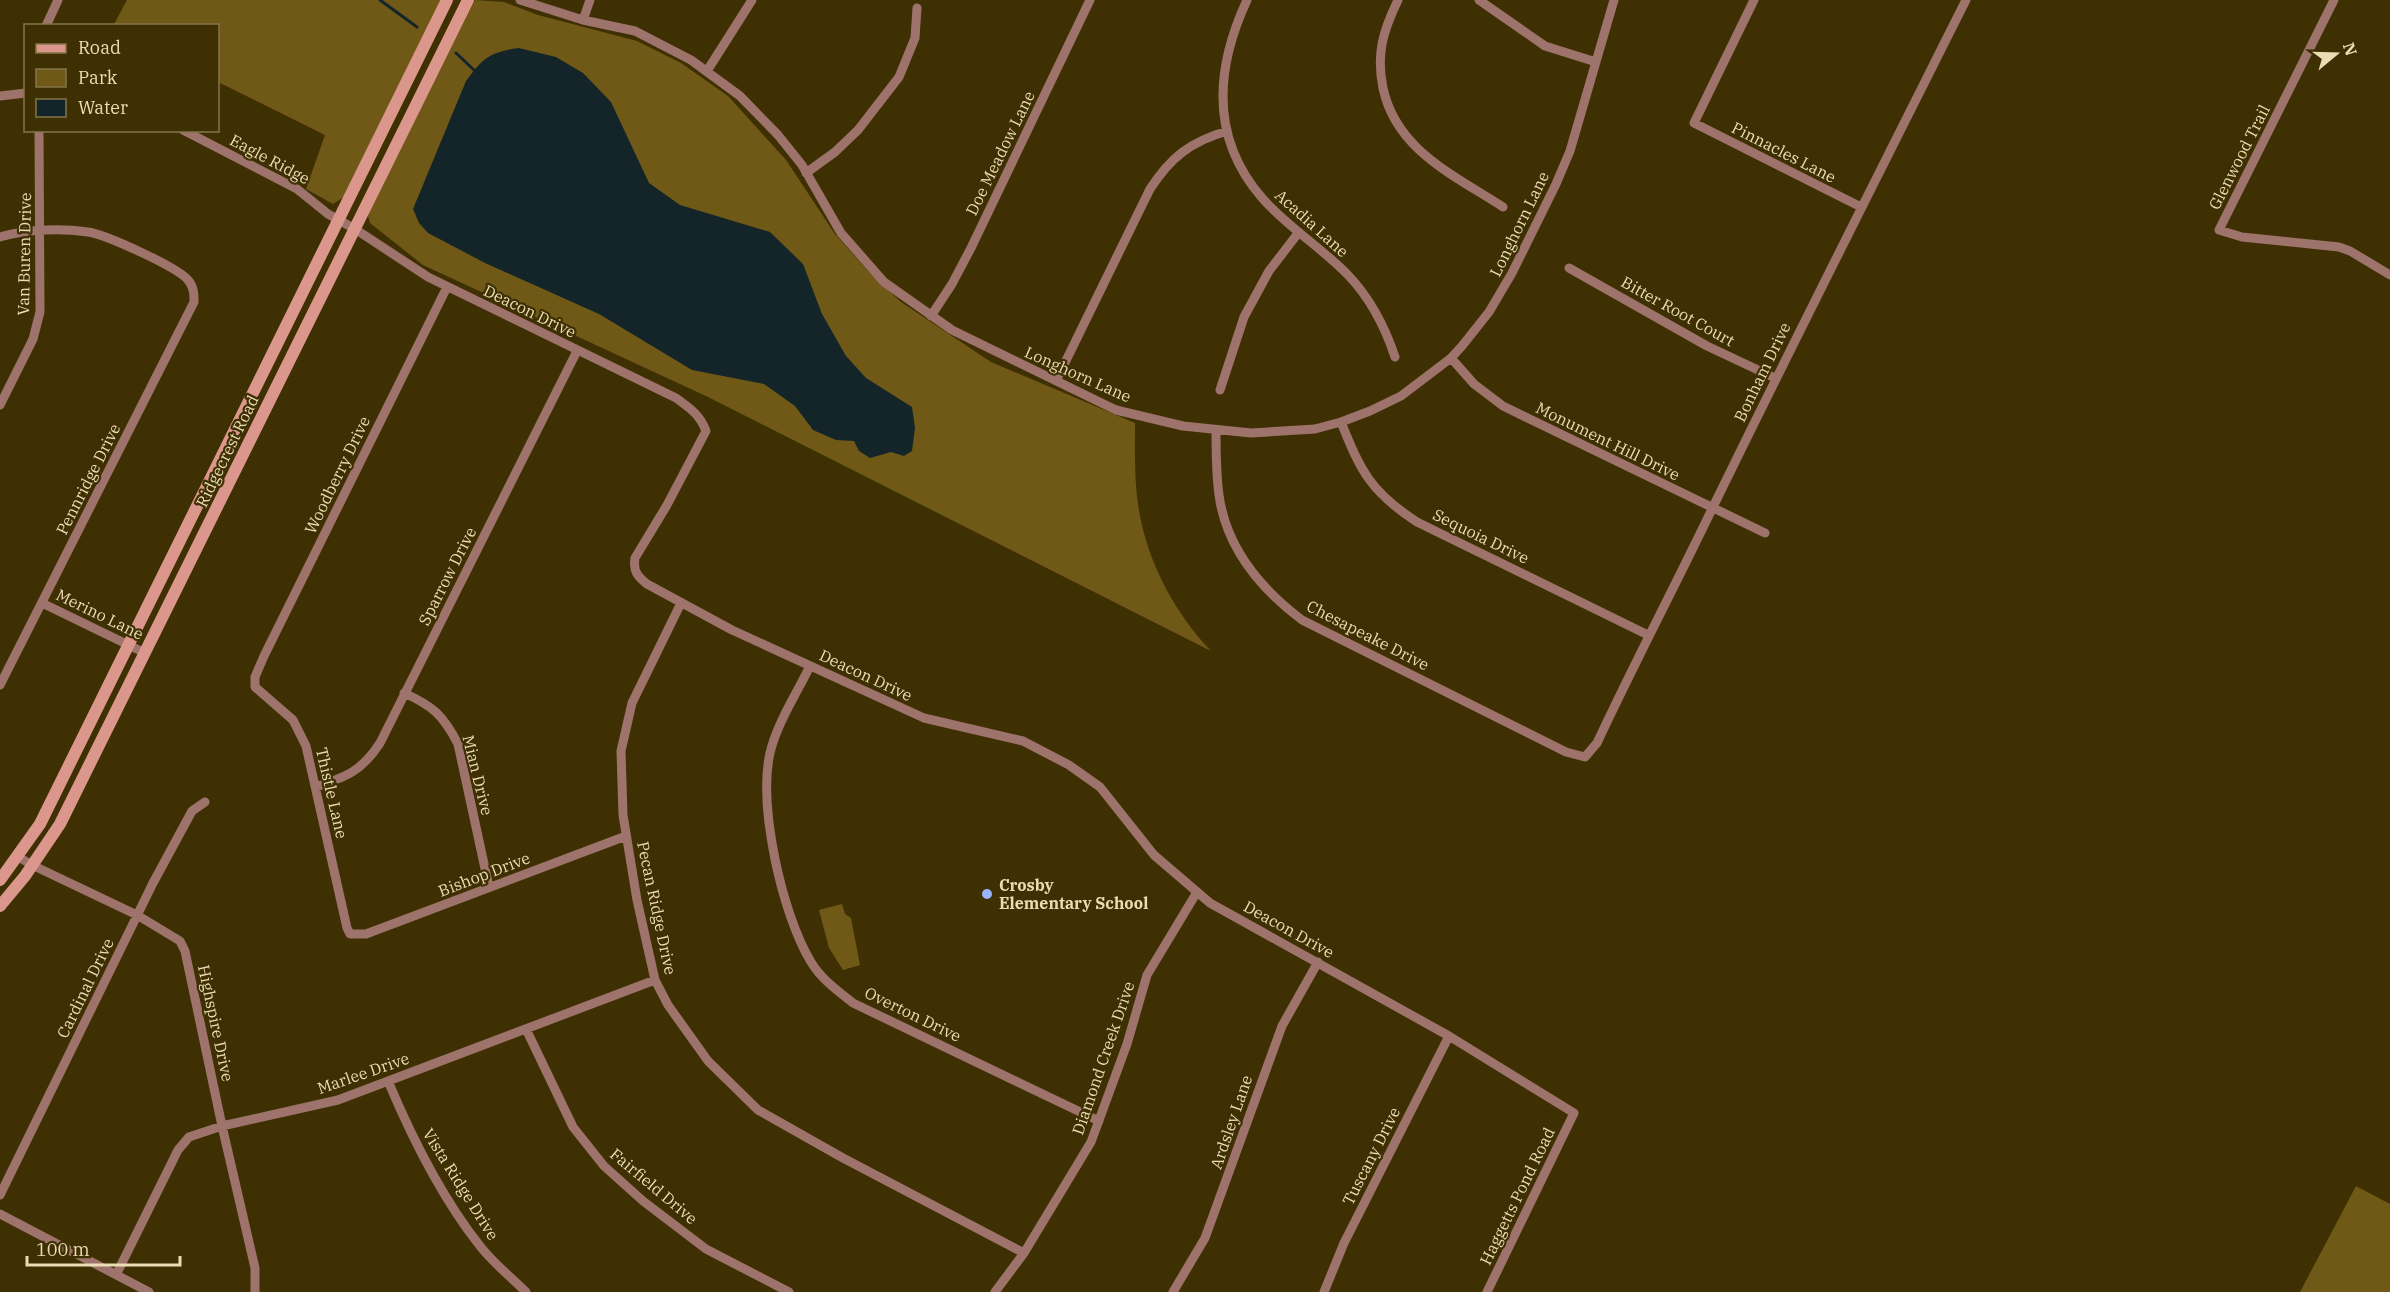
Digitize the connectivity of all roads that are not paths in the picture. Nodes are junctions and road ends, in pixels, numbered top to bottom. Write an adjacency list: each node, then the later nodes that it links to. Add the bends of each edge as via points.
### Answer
1 (58, 0): 17 (street)
2 (447, 0): 28 (main road, Ridgecrest Road)
3 (468, 0): 29 (main road, Ridgecrest Road)
4 (520, 0): 16 (street, Longhorn Lane)
5 (590, 0): 16 (street)
6 (752, 0): 19 (street)
7 (1090, 0): 36 (street, Doe Meadow Lane, via 966,257)
8 (1247, 0): 22 (street, Acadia Lane, via 1227,51)
9 (1398, 0): 26 (street, via 1379,52 1381,79 1393,119 1435,164)
10 (1479, 0): 18 (street, via 1545,46)
11 (1614, 0): 18 (street, Longhorn Lane)
12 (1754, 0): 27 (street, Pinnacles Lane, via 1694,123)
13 (1966, 0): 27 (street, Bonham Drive)
14 (2334, 0): 34 (street, Glenwood Trail, via 2218,230 2242,237 2339,247)
15 (917, 9): 25 (street, via 915,39 899,77 858,130)
16 (583, 20): 19 (street, Longhorn Lane, via 635,31)
17 (47, 24)
18 (1596, 62): 39 (street, Longhorn Lane, via 1569,151 1535,230 1489,312)
19 (707, 71): 25 (street, Longhorn Lane, via 740,96 778,135)
20 (24, 93): 21 (street)
21 (0, 96)
22 (1227, 131): 31 (street, Acadia Lane, via 1230,145 1250,182); 41 (street, via 1201,139 1179,153 1150,189)
23 (39, 132): 30 (street, Van Buren Drive)
24 (187, 132): 28 (street, Eagle Ridge, via 297,189)
25 (806, 173): 36 (street, Longhorn Lane, via 841,233 884,282)
26 (1503, 207)
27 (1861, 207): 40 (street, Bonham Drive)
28 (339, 221): 29 (street, Deacon Drive); 51 (main road, Ridgecrest Road)
29 (355, 229): 35 (street, Deacon Drive); 52 (main road, Ridgecrest Road)
30 (40, 231): 32 (street); 43 (street, Van Buren Drive, via 38,322); 48 (street, Pennridge Drive, via 104,236 181,273 191,284 194,302)
31 (1299, 232): 38 (street, Acadia Lane, via 1349,276 1366,298 1380,319); 42 (street, via 1269,271 1244,317)
32 (0, 237)
33 (1569, 268): 40 (street, Bitter Root Court, via 1707,346)
34 (2390, 275)
35 (447, 287): 37 (street, Deacon Drive); 54 (street, Woodberry Drive)
36 (931, 316): 41 (street, Longhorn Lane, via 975,343)
37 (577, 351): 49 (street, Deacon Drive, via 676,398 702,421 706,431 633,568 647,584); 56 (street, Sparrow Drive)
38 (1395, 357)
39 (1451, 358): 44 (street, Longhorn Lane, via 1401,396); 46 (street, Monument Hill Drive, via 1474,384 1503,406)
40 (1775, 378): 46 (street, Bonham Drive)
41 (1056, 381): 45 (street, Longhorn Lane, via 1116,410)
42 (1220, 390)
43 (0, 405)
44 (1341, 422): 45 (street, Longhorn Lane, via 1291,431); 50 (street, Sequoia Drive, via 1365,477 1396,508)
45 (1216, 430): 57 (street, Chesapeake Drive, via 1219,498 1228,528 1256,578 1277,601 1302,620 1566,752)
46 (1712, 509): 47 (street, Monument Hill Drive); 50 (street, Bonham Drive)
47 (1765, 533)
48 (42, 603): 51 (street, Merino Lane); 55 (street, Pennridge Drive)
49 (681, 603): 53 (street, Deacon Drive); 60 (street, Pecan Ridge Drive, via 632,703 621,751)
50 (1648, 635): 57 (street, Bonham Drive, via 1597,743)
51 (128, 645): 52 (street, Merino Lane); 61 (main road, Ridgecrest Road, via 40,824)
52 (145, 653): 62 (main road, Ridgecrest Road, via 60,824)
53 (810, 666): 65 (street, Deacon Drive, via 924,718 1023,741 1069,765 1100,787 1154,855); 75 (street, Overton Drive, via 770,752 766,801 781,886 796,934 812,964 829,984 854,1003)
54 (255, 677): 58 (street, Thistle Lane, via 255,687 301,732)
55 (0, 685)
56 (404, 693): 58 (street, Sparrow Drive, via 380,743 363,766); 64 (street, Mian Drive, via 433,708 458,744)
57 (1586, 757)
58 (316, 787): 68 (street, Thistle Lane)
59 (205, 802): 67 (street, Cardinal Drive, via 192,811)
60 (627, 836): 64 (street, Bishop Drive); 70 (street, Pecan Ridge Drive)
61 (18, 856): 62 (street, Highspire Drive); 63 (main road, Ridgecrest Road)
62 (32, 865): 66 (main road, Ridgecrest Road); 67 (street, Highspire Drive)
63 (0, 880)
64 (489, 887): 68 (street, Bishop Drive, via 366,934)
65 (1197, 892): 69 (street, Deacon Drive, via 1210,903); 75 (street, Diamond Creek Drive, via 1147,975)
66 (0, 906)
67 (137, 915): 76 (street, Highspire Drive, via 180,941 186,951); 77 (street, Cardinal Drive)
68 (351, 934)
69 (1318, 962): 72 (street, Deacon Drive); 86 (street, Ardsley Lane, via 1282,1026 1205,1238)
70 (655, 980): 71 (street, Marlee Drive); 79 (street, Pecan Ridge Drive, via 708,1061 758,1110)
71 (526, 1029): 73 (street, Marlee Drive); 84 (street, Fairfield Drive, via 573,1127 604,1166 706,1249)
72 (1449, 1036): 74 (street, Deacon Drive); 87 (street, Tuscany Drive, via 1344,1243)
73 (388, 1081): 76 (street, Marlee Drive, via 338,1100); 83 (street, Vista Ridge Drive, via 409,1131 480,1247)
74 (1574, 1113): 88 (street, Haggetts Pond Road)
75 (1099, 1121): 79 (street, Diamond Creek Drive, via 1091,1142)
76 (222, 1126): 80 (street, Marlee Drive, via 189,1137 178,1150); 82 (street, Highspire Drive, via 255,1268)
77 (0, 1195)
78 (0, 1214): 80 (street)
79 (1024, 1253): 85 (street, Diamond Creek Drive)
80 (116, 1275): 81 (street)
81 (149, 1292)
82 (255, 1292)
83 (525, 1292)
84 (789, 1292)
85 (995, 1292)
86 (1173, 1292)
87 (1324, 1292)
88 (1486, 1292)

